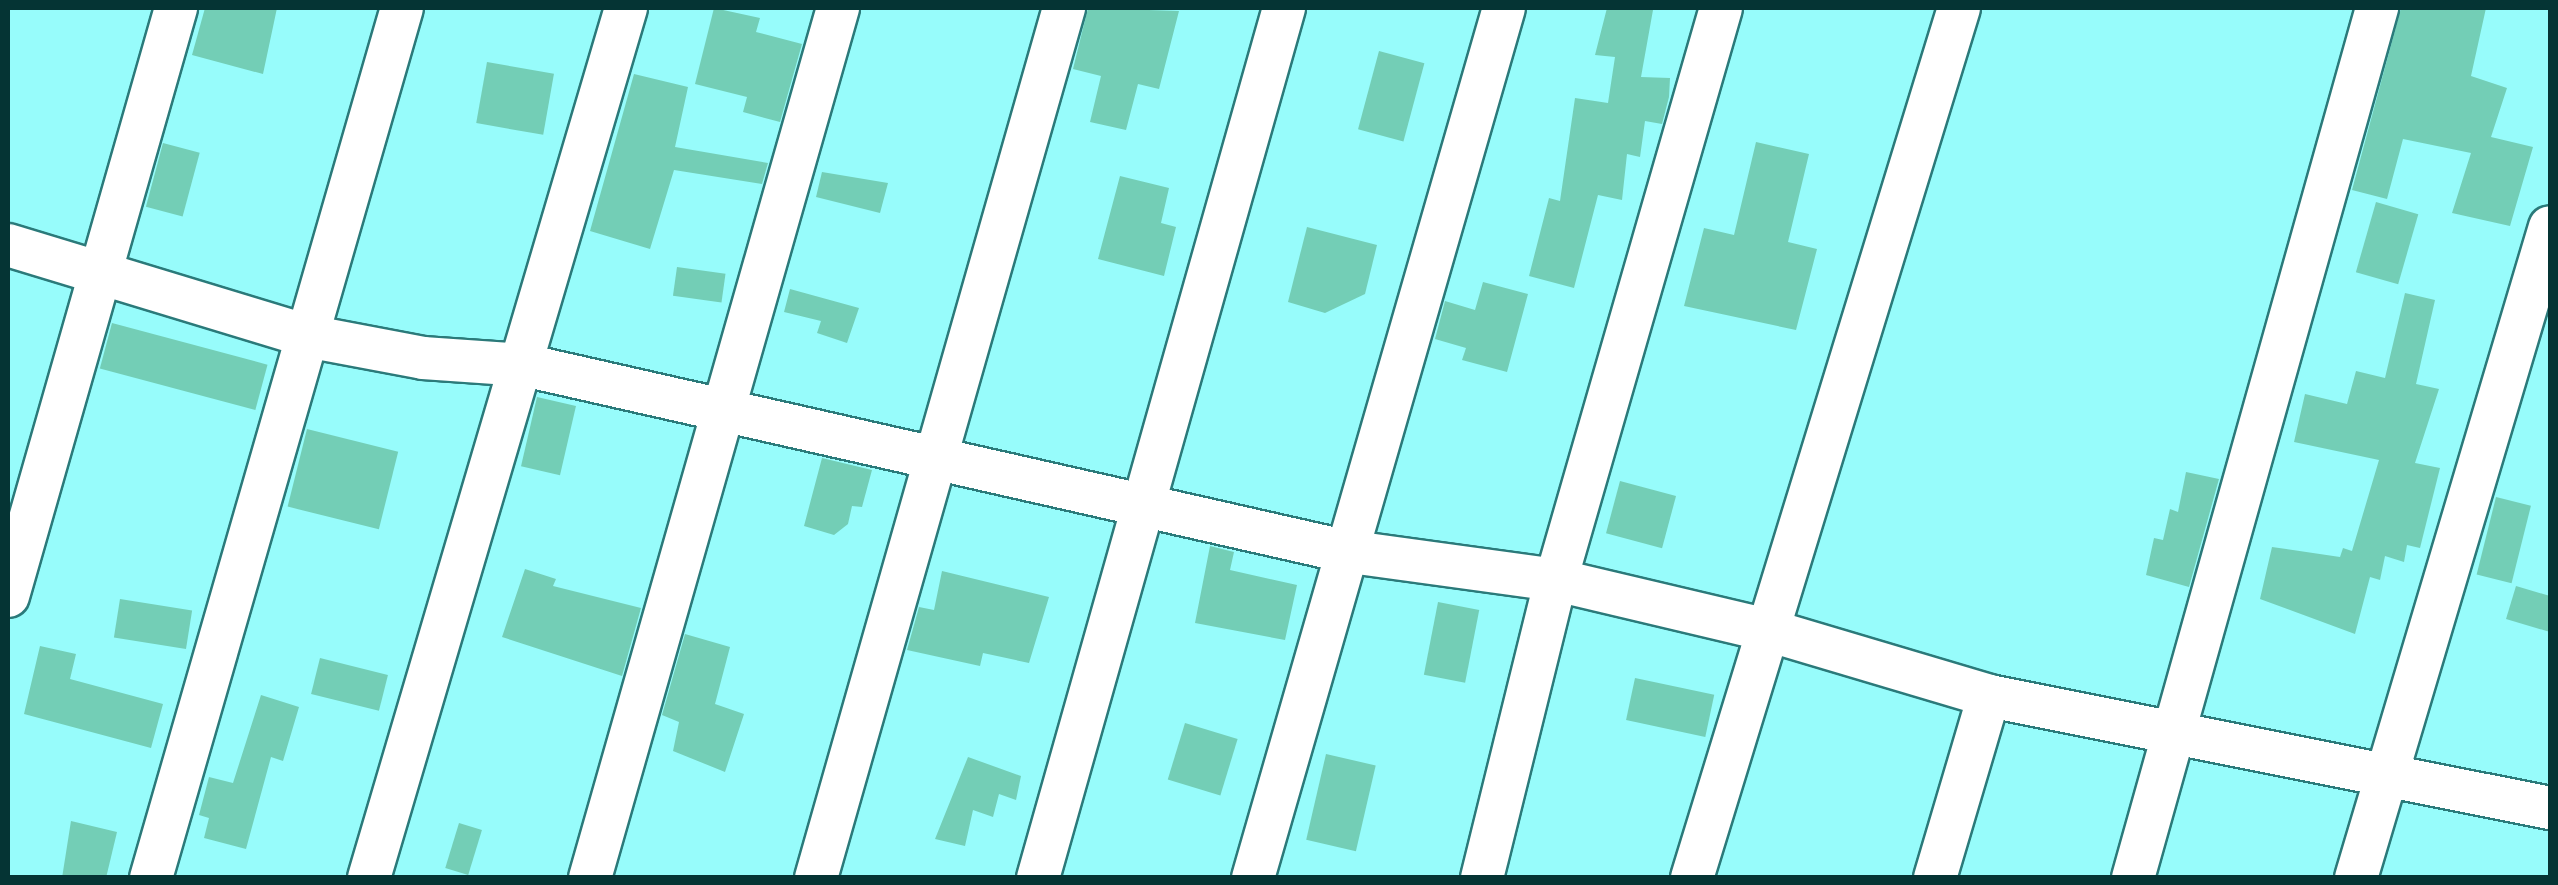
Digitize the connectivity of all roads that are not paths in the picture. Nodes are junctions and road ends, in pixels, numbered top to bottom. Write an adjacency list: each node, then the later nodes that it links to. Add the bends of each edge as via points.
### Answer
1 (176, 8): 13 (street)
2 (402, 8): 14 (street)
3 (626, 8): 15 (street)
4 (838, 8): 16 (street)
5 (1064, 8): 17 (street)
6 (1284, 8): 18 (street)
7 (1504, 8): 19 (street)
8 (1721, 8): 20 (street)
9 (1958, 8): 22 (street)
10 (2377, 8): 24 (street)
11 (2550, 227): 25 (street)
12 (8, 245): 13 (street)
13 (104, 273): 14 (street); 21 (street)
14 (307, 336): 15 (street, via 423,358); 27 (street)
15 (524, 365): 16 (street); 28 (street)
16 (724, 405): 17 (street); 29 (street)
17 (938, 459): 18 (street); 30 (street)
18 (1142, 509): 19 (street); 31 (street)
19 (1344, 551): 20 (street); 32 (street)
20 (1556, 580): 22 (street); 33 (street)
21 (8, 596)
22 (1768, 630): 23 (street); 34 (street)
23 (1989, 696): 24 (street); 35 (street)
24 (2172, 735): 25 (street); 36 (street)
25 (2386, 777): 26 (street); 37 (street)
26 (2550, 808)
27 (151, 878)
28 (369, 878)
29 (590, 878)
30 (816, 878)
31 (1038, 878)
32 (1253, 878)
33 (1482, 878)
34 (1692, 878)
35 (1935, 878)
36 (2132, 878)
37 (2356, 878)

